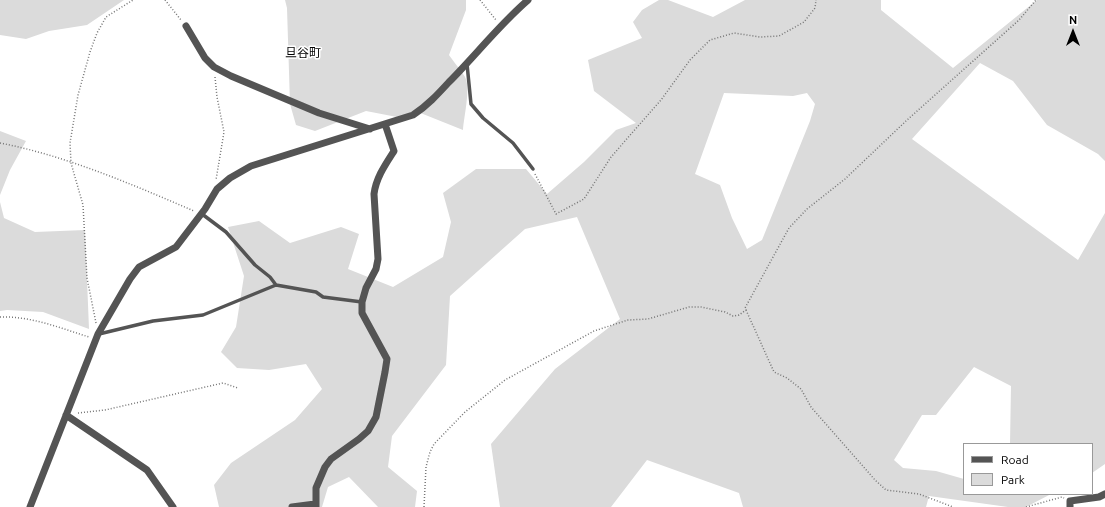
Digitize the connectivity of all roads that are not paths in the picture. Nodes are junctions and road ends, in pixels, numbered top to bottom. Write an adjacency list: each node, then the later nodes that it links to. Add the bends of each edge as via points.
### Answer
1 (528, 0): 3 (street)
2 (186, 26): 5 (street, via 205,58 214,67 319,113)
3 (467, 64): 4 (street, via 424,108 413,115); 6 (lane, via 472,104 482,118 513,143)
4 (385, 124): 5 (street); 9 (street, via 394,152 375,186 378,259)
5 (370, 129): 7 (street, via 251,166 230,178 215,192)
6 (533, 169)
7 (202, 214): 8 (lane, via 226,232); 10 (street, via 176,247 139,267)
8 (276, 286): 9 (lane, via 316,292 323,297); 10 (lane, via 203,315 153,321)
9 (362, 302): 14 (street, via 362,313 387,360 376,417 359,439 324,467 316,488)
10 (98, 334): 11 (street)
11 (66, 415): 15 (street); 16 (street, via 147,470)
12 (1105, 494): 13 (street)
13 (1070, 504)
14 (316, 505): 17 (street)
15 (30, 507)
16 (173, 507)
17 (292, 507)

